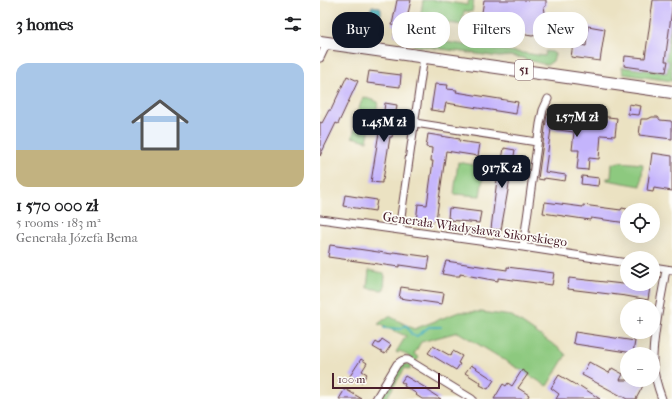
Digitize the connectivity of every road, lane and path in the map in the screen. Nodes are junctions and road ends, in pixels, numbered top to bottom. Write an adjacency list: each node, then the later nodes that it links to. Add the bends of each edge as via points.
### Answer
1 (323, 42): 2 (main road, 51); 3 (street)
2 (424, 56): 4 (main road, 51); 6 (street)
3 (320, 58)
4 (672, 92)
5 (548, 98): 7 (street)
6 (415, 122): 7 (street); 9 (street)
7 (537, 142): 10 (street)
8 (320, 219): 9 (street, Generała Władysława Sikorskiego)
9 (399, 230): 10 (street, Generała Władysława Sikorskiego)
10 (523, 247): 11 (street, Generała Władysława Sikorskiego)
11 (620, 262)
12 (669, 270): 15 (street, via 653,365)
13 (376, 399): 14 (street, via 397,364 405,359)
14 (472, 399)
15 (662, 399)

